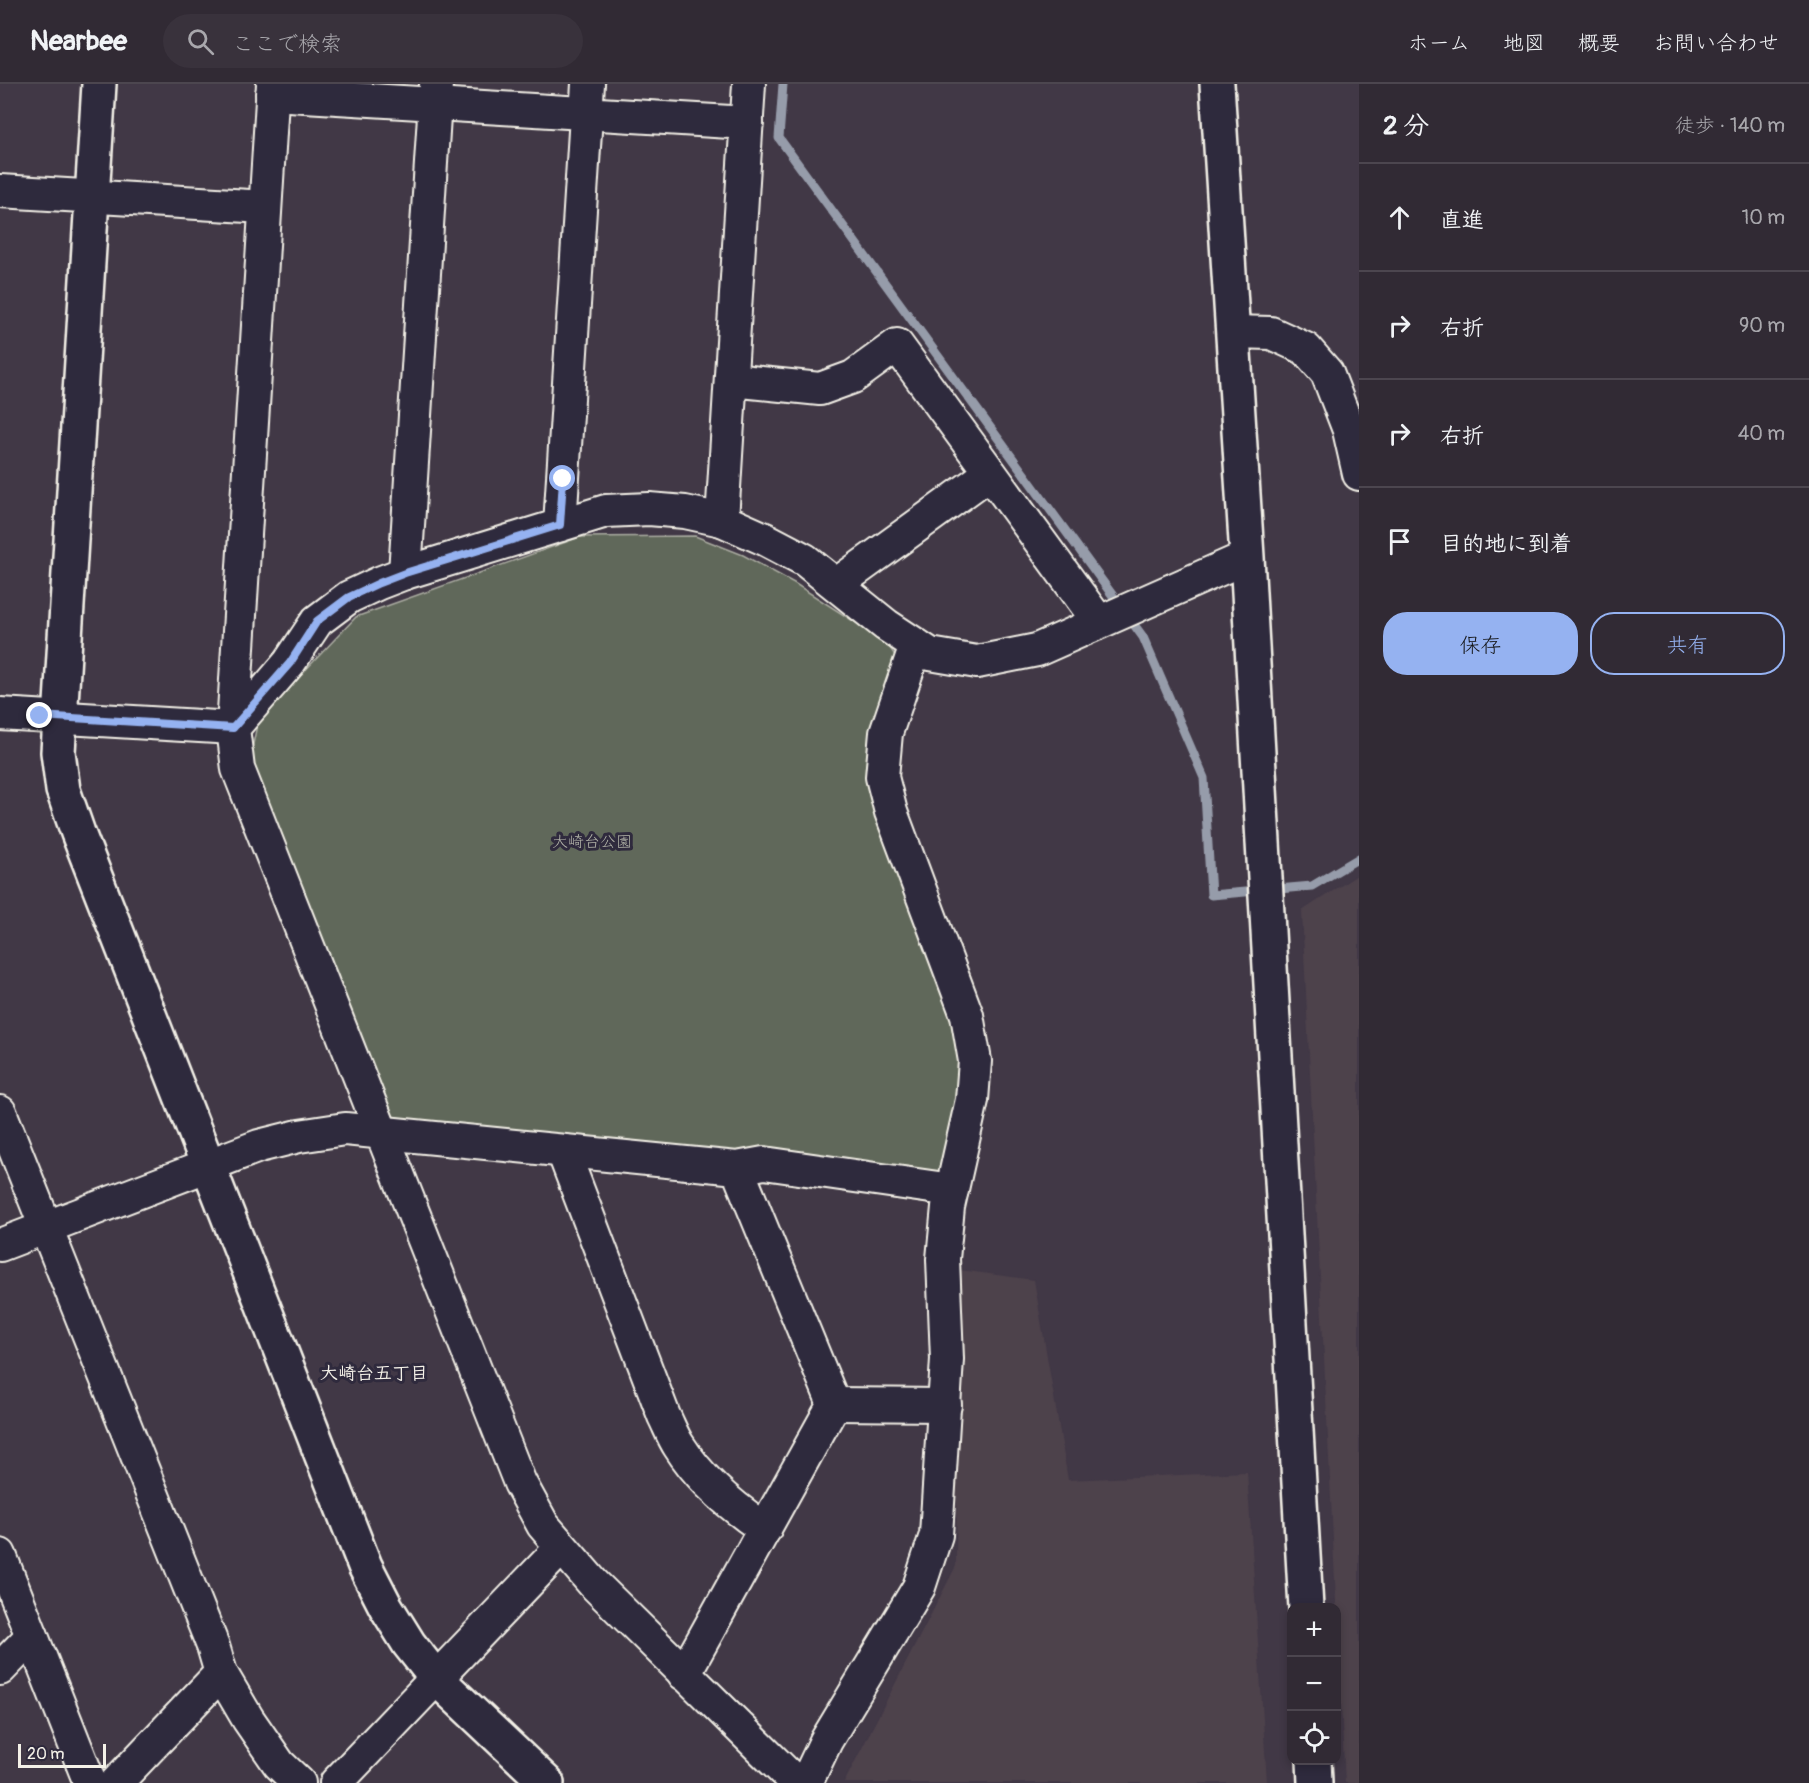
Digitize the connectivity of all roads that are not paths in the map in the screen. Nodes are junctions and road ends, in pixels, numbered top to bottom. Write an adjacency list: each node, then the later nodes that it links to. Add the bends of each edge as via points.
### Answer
1 (99, 84): 9 (street)
2 (749, 84): 7 (street)
3 (1217, 84): 11 (street)
4 (273, 89): 5 (street); 10 (street)
5 (435, 94): 6 (street); 18 (street)
6 (587, 99): 7 (street); 16 (street)
7 (747, 123): 12 (street)
8 (0, 191): 9 (street)
9 (92, 197): 10 (street); 23 (street)
10 (265, 207): 24 (street)
11 (1233, 332): 14 (street, via 1271,333 1306,349 1327,373 1349,430); 17 (street)
12 (731, 380): 13 (street, via 820,389 853,377 897,345); 15 (street)
13 (990, 473): 19 (street); 20 (street)
14 (1359, 474)
15 (722, 520): 16 (street, via 649,509 606,511); 19 (street, via 805,560)
16 (560, 525): 18 (street)
17 (1247, 557): 20 (street); 38 (street)
18 (405, 573): 24 (street, via 349,597 317,621 290,663)
19 (837, 584): 21 (street)
20 (1099, 622): 21 (street, via 1037,650 977,662 930,654)
21 (916, 645): 30 (street, via 886,733 882,777 891,812 967,1015 975,1060 972,1100)
22 (0, 714): 23 (street)
23 (60, 718): 24 (street); 28 (street, via 58,752 63,790)
24 (233, 728): 26 (street, via 238,769)
25 (0, 1112): 31 (street)
26 (382, 1133): 27 (street); 28 (street, via 345,1130 299,1136); 36 (street, via 520,1483)
27 (563, 1151): 29 (street); 35 (street, via 678,1445 703,1479)
28 (208, 1165): 31 (street); 43 (street, via 365,1566 403,1635)
29 (737, 1168): 30 (street, via 764,1163); 33 (street)
30 (952, 1190): 34 (street, via 943,1259)
31 (46, 1227): 32 (street); 41 (street)
32 (0, 1245)
33 (834, 1404): 34 (street); 35 (street)
34 (945, 1405): 51 (street, via 936,1535 919,1587 826,1742)
35 (765, 1529): 42 (street)
36 (561, 1548): 42 (street); 43 (street)
37 (0, 1555): 39 (street)
38 (1306, 1603)
39 (32, 1636): 40 (street); 45 (street)
40 (0, 1669)
41 (222, 1673): 46 (street); 47 (street, via 279,1764)
42 (684, 1674): 50 (street)
43 (436, 1678): 48 (street); 49 (street)
44 (1314, 1765): 52 (street)
45 (90, 1783)
46 (116, 1783)
47 (299, 1783)
48 (336, 1783)
49 (547, 1783)
50 (796, 1783)
51 (806, 1783)
52 (1316, 1783)

